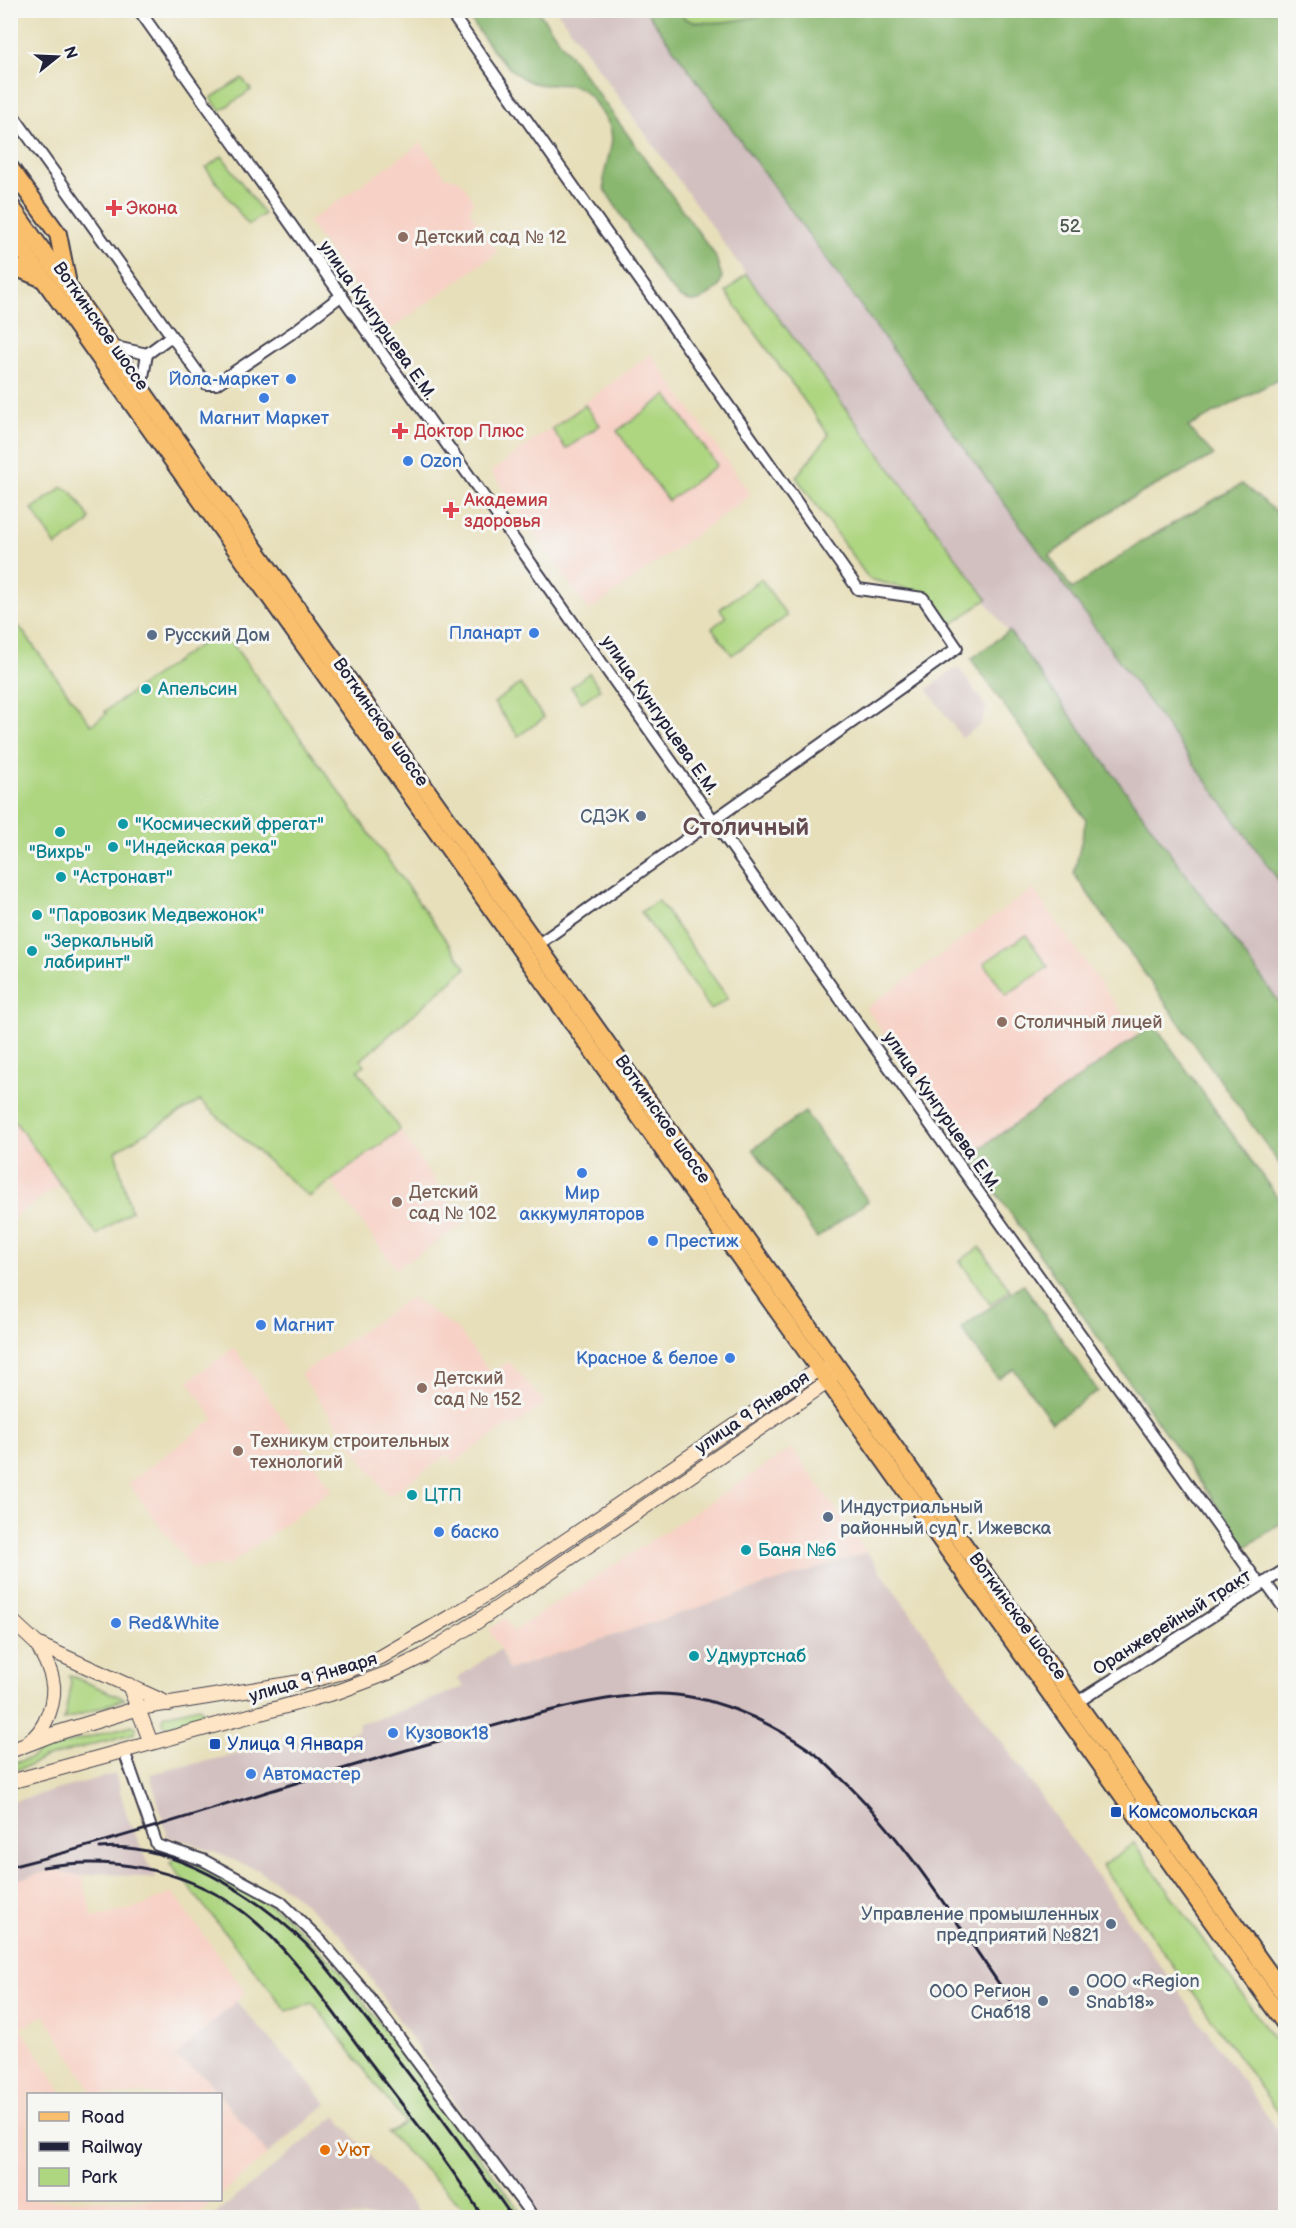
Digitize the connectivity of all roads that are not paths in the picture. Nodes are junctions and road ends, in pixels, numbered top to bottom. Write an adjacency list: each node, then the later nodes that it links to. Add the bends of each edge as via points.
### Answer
1 (139, 10): 10 (street, улица Кунгурцева Е.М.)
2 (448, 10): 15 (street, via 858,589 923,598 957,648)
3 (10, 111): 11 (street)
4 (10, 168): 9 (main road, via 58,234)
5 (10, 205): 9 (main road, Воткинское шоссе)
6 (10, 232): 8 (main road, Воткинское шоссе)
7 (10, 265): 8 (main road)
8 (44, 279): 18 (main road, Воткинское шоссе)
9 (68, 286): 12 (main road, Воткинское шоссе)
10 (342, 295): 11 (street, via 216,384 206,384); 15 (street, улица Кунгурцева Е.М.)
11 (170, 337): 13 (street)
12 (111, 345): 13 (street); 14 (main road, Воткинское шоссе)
13 (147, 354): 14 (street)
14 (141, 388): 16 (main road, Воткинское шоссе)
15 (714, 820): 16 (street); 20 (street, улица Кунгурцева Е.М.)
16 (537, 945): 17 (main road, Воткинское шоссе)
17 (836, 1367): 18 (main road, улица 9 Января); 28 (main road, Воткинское шоссе)
18 (821, 1377): 21 (main road, улица 9 Января); 22 (main road, улица 9 Января); 28 (main road, Воткинское шоссе)
19 (1286, 1569): 20 (street, Оранжерейный тракт)
20 (1263, 1584): 23 (street, улица Кунгурцева Е.М.); 28 (street, Оранжерейный тракт)
21 (493, 1590): 22 (main road); 27 (main road, улица 9 Января, via 407,1644 347,1671)
22 (502, 1605): 30 (main road, улица 9 Января, via 423,1656 388,1673 340,1691)
23 (1286, 1611)
24 (10, 1619): 25 (main road)
25 (37, 1644): 26 (main road); 31 (main road, via 49,1669 53,1692 50,1710 33,1739)
26 (129, 1685): 27 (main road); 29 (main road)
27 (169, 1704): 29 (main road, улица 9 Января)
28 (1070, 1707): 34 (main road, Воткинское шоссе); 35 (main road, Воткинское шоссе)
29 (139, 1708): 30 (main road); 31 (main road, улица 9 Января)
30 (151, 1743): 32 (main road, улица 9 Января)
31 (16, 1749)
32 (124, 1751): 33 (main road, улица 9 Января); 36 (street, via 157,1845 203,1860 281,1902 322,1942 365,1992)
33 (10, 1782)
34 (1286, 1997)
35 (1286, 2025)
36 (534, 2217)

